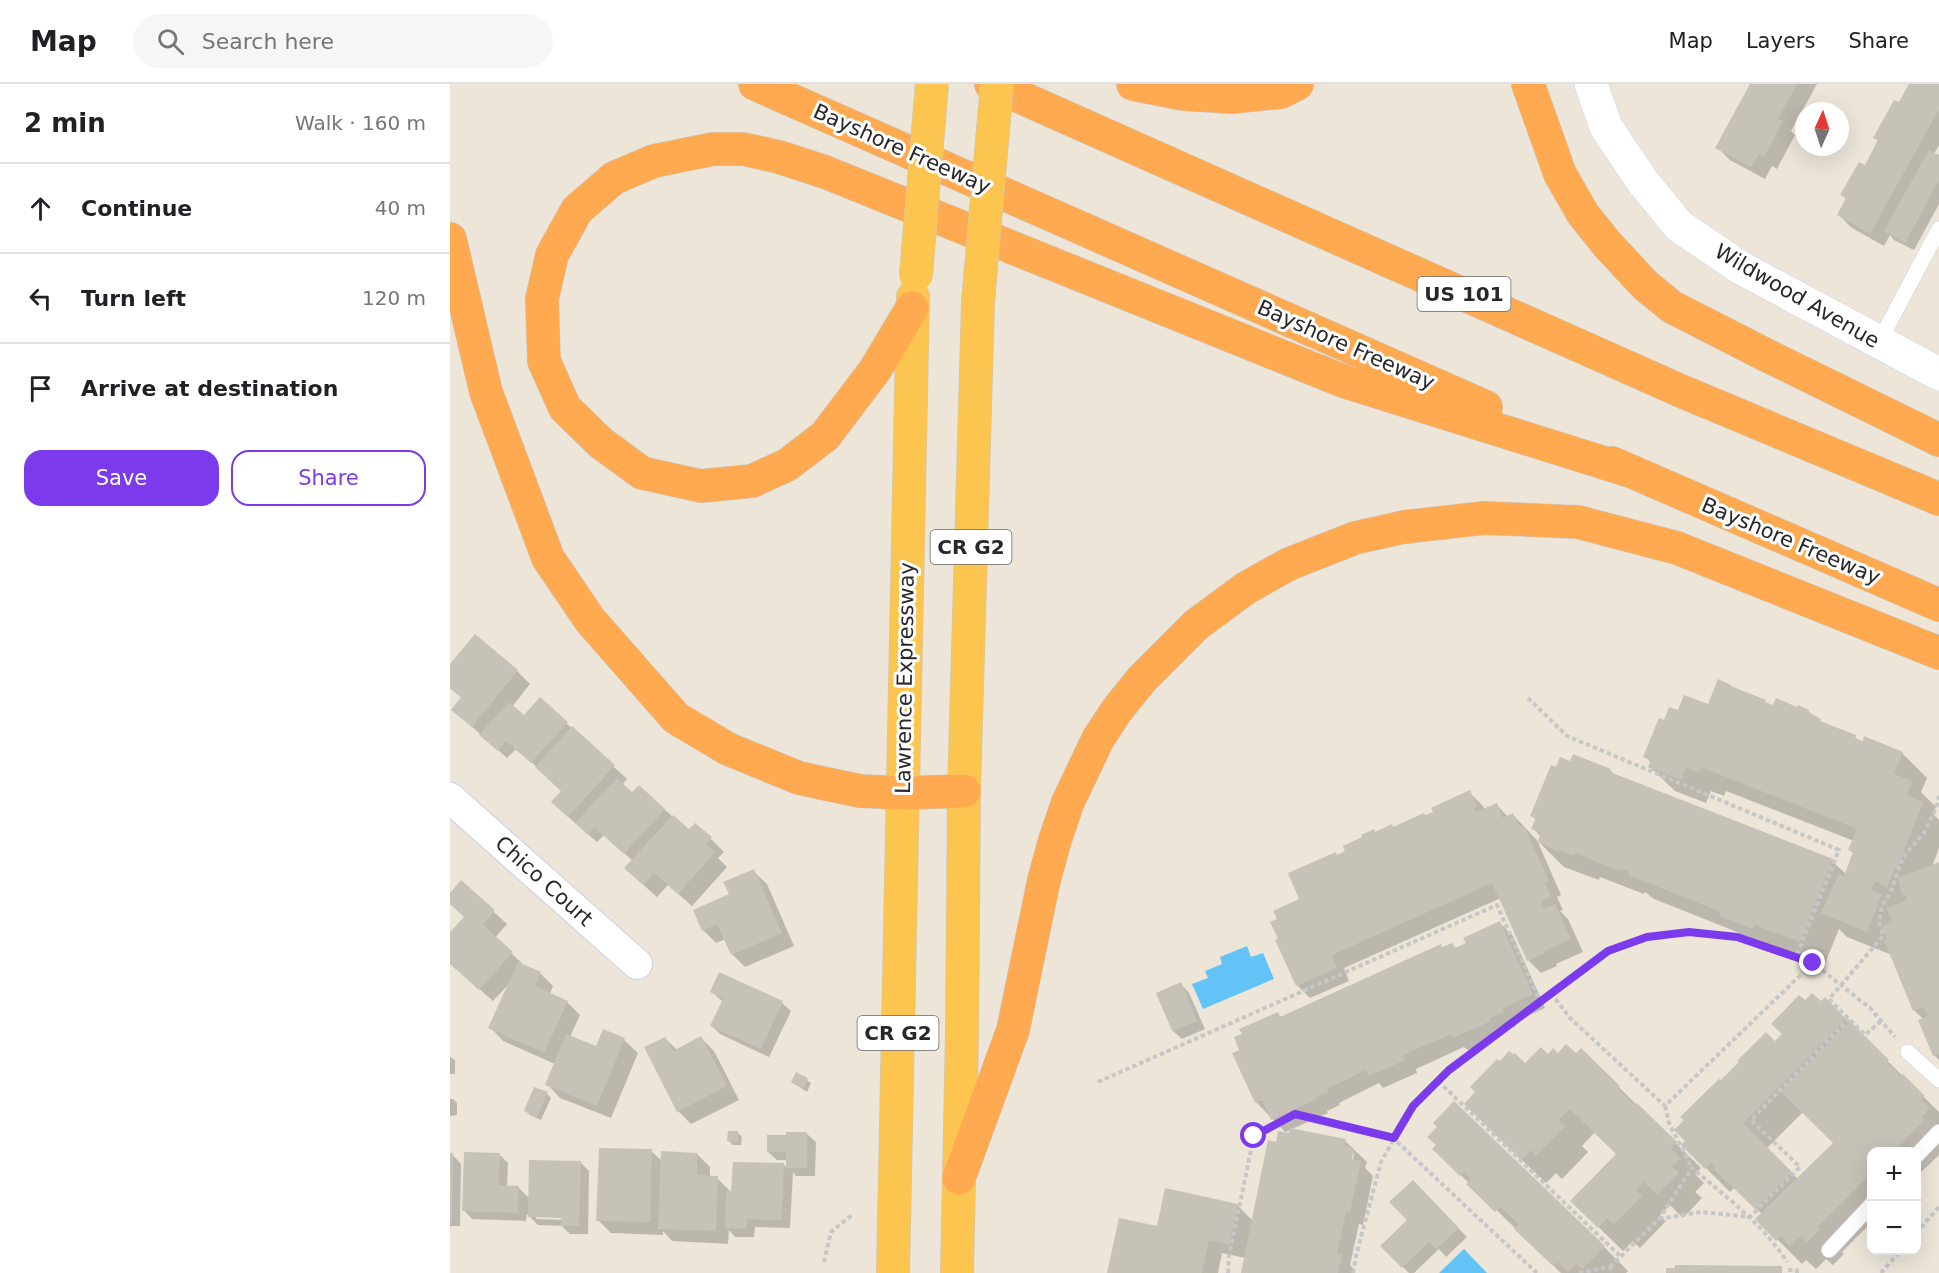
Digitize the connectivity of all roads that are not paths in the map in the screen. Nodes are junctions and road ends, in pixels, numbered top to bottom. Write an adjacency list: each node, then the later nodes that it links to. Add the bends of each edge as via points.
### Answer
1 (754, 84): 15 (highway, Bayshore Freeway)
2 (932, 84): 11 (highway, Lawrence Expressway / CR G2, bridge)
3 (991, 84): 16 (highway, US 101, via 1681,391)
4 (997, 84): 19 (highway, CR G2, bridge, via 978,302)
5 (1133, 84): 6 (highway, via 1183,94 1232,97 1281,92)
6 (1297, 84)
7 (1528, 84): 14 (highway, via 1560,174 1583,214 1645,285 1672,307)
8 (1591, 84): 12 (street, Wildwood Avenue, via 1606,127 1679,226 1741,268)
9 (1939, 229): 12 (lane)
10 (450, 239): 20 (highway, via 486,392 548,558 590,620 676,718 728,749 799,778 860,791)
11 (912, 308): 15 (highway, via 875,370 825,436 787,465 752,481 701,486 642,472 601,443 565,408 544,361 542,299 552,255 577,210 614,178 654,161 713,149 743,149 825,172 1343,381); 20 (highway, Lawrence Expressway / CR G2)
12 (1879, 342): 13 (street, Wildwood Avenue)
13 (1939, 374)
14 (1939, 440)
15 (1632, 472): 17 (highway, Bayshore Freeway)
16 (1939, 499)
17 (1939, 605)
18 (1939, 653): 27 (highway, via 1677,548 1578,522 1484,518 1404,527 1355,538 1272,573 1196,625 1165,654 1123,702 1098,739 1055,840 1013,1029)
19 (964, 791): 20 (highway); 27 (highway, CR G2)
20 (903, 793): 30 (highway, Lawrence Expressway / CR G2)
21 (450, 798): 22 (street, Chico Court)
22 (637, 964)
23 (1908, 1052): 24 (lane)
24 (1939, 1080)
25 (1939, 1132): 26 (lane)
26 (1921, 1152)
27 (958, 1178): 31 (highway, CR G2)
28 (1867, 1209): 29 (lane)
29 (1829, 1250)
30 (893, 1273)
31 (957, 1273)

